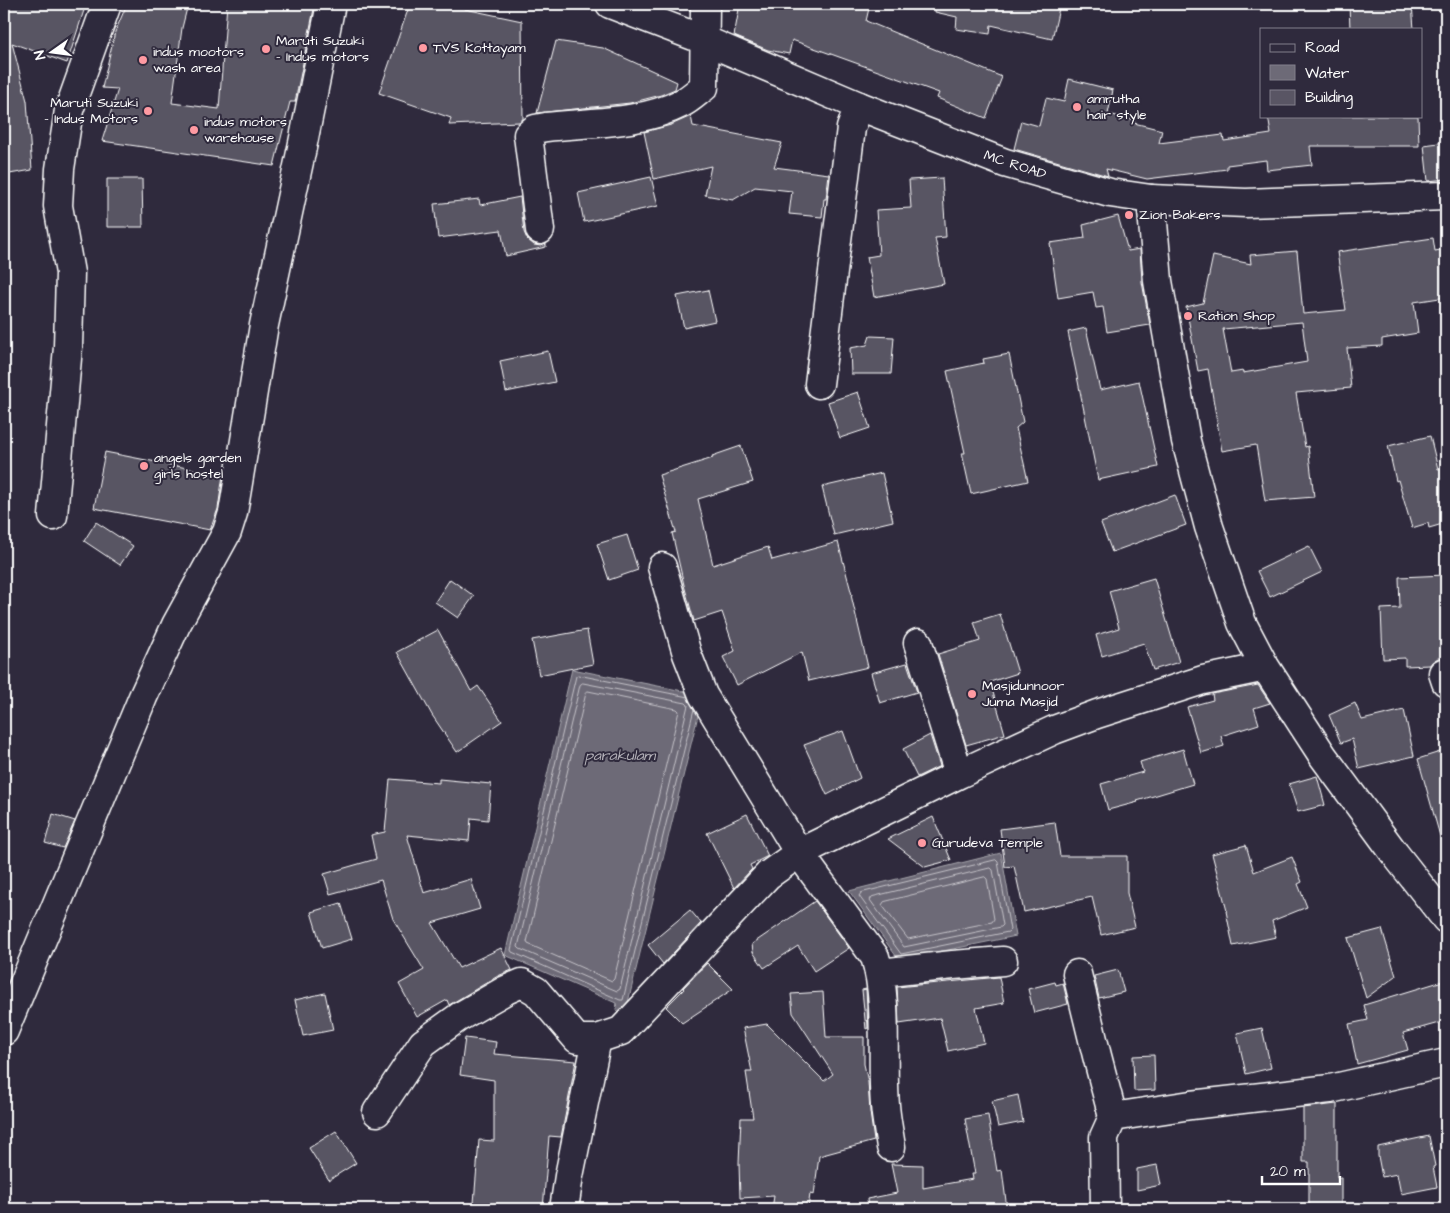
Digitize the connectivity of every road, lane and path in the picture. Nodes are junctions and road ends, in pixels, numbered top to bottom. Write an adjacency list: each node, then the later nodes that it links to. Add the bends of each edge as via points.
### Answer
1 (106, 4): 11 (main road, via 70,110 60,169 58,206 70,273 68,347)
2 (331, 4): 21 (main road, via 264,325 233,513 227,532 176,625 143,697)
3 (610, 4): 5 (main road, MC ROAD)
4 (705, 4): 5 (main road)
5 (704, 40): 6 (main road, MC ROAD); 9 (main road, via 704,87 684,103 656,114 546,127 535,129 528,135)
6 (859, 106): 8 (main road, MC ROAD, via 1005,163 1110,193); 10 (main road, via 852,128)
7 (1446, 196): 8 (main road, MC ROAD, via 1246,203)
8 (1151, 199): 14 (main road, via 1158,282 1186,441 1209,527 1242,623)
9 (540, 230)
10 (819, 384)
11 (53, 516)
12 (662, 567): 16 (main road, via 687,654 703,695)
13 (918, 644): 15 (main road)
14 (1264, 665): 15 (main road, via 1203,680 1097,714); 17 (main road, via 1323,756)
15 (958, 774): 16 (main road)
16 (799, 853): 19 (main road, via 875,958); 22 (main road, via 768,875 621,1031)
17 (1446, 919)
18 (1003, 961): 19 (main road)
19 (880, 973): 26 (main road, via 885,1105)
20 (1077, 974): 25 (main road)
21 (4, 1031)
22 (598, 1039): 24 (main road, via 577,1039 536,990 522,983 459,1017 423,1043); 27 (main road)
23 (1446, 1063): 25 (main road, via 1330,1088)
24 (377, 1112)
25 (1113, 1117): 28 (main road, via 1104,1137)
26 (891, 1147)
27 (564, 1209)
28 (1105, 1209)

